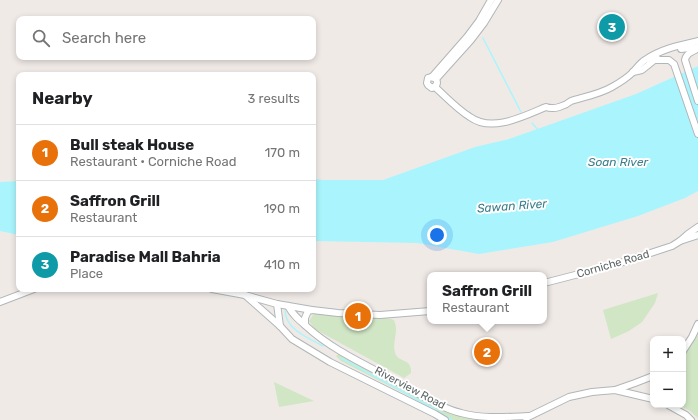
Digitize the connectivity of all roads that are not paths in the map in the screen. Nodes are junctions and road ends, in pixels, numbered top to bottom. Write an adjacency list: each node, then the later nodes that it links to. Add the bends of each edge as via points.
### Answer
1 (491, 0): 7 (street, via 480,21)
2 (498, 0): 7 (street, via 471,40)
3 (698, 41): 6 (street, via 653,55)
4 (698, 48): 5 (street, via 676,50); 9 (street, via 684,60)
5 (655, 60): 6 (street, via 642,70); 10 (street, via 673,62)
6 (633, 72): 8 (street, via 601,92 497,124 471,118)
7 (434, 78): 8 (street, via 437,82); 8 (street, via 428,78 427,83 432,88)
8 (435, 87)
9 (698, 101)
10 (698, 134)
11 (698, 227): 13 (street)
12 (698, 235): 13 (street)
13 (680, 241): 14 (street, Corniche Road, via 614,265)
14 (547, 282)
15 (26, 292): 18 (street)
16 (228, 292): 17 (street)
17 (245, 295): 19 (street); 25 (street, Riverview Road)
18 (0, 302)
19 (277, 304): 20 (street); 25 (street)
20 (288, 306): 21 (street); 24 (street, Riverview Road)
21 (312, 310): 22 (street, via 380,315); 24 (street, via 308,311)
22 (427, 311)
23 (698, 324): 26 (street)
24 (305, 325): 31 (street, Riverview Road, via 337,349 441,406 477,417)
25 (280, 326): 32 (street, Riverview Road, via 292,339 330,362)
26 (686, 346)
27 (650, 377): 28 (street)
28 (615, 390): 29 (street); 31 (street, via 569,397)
29 (650, 398)
30 (673, 408): 33 (street)
31 (525, 418)
32 (445, 420)
33 (691, 420)

